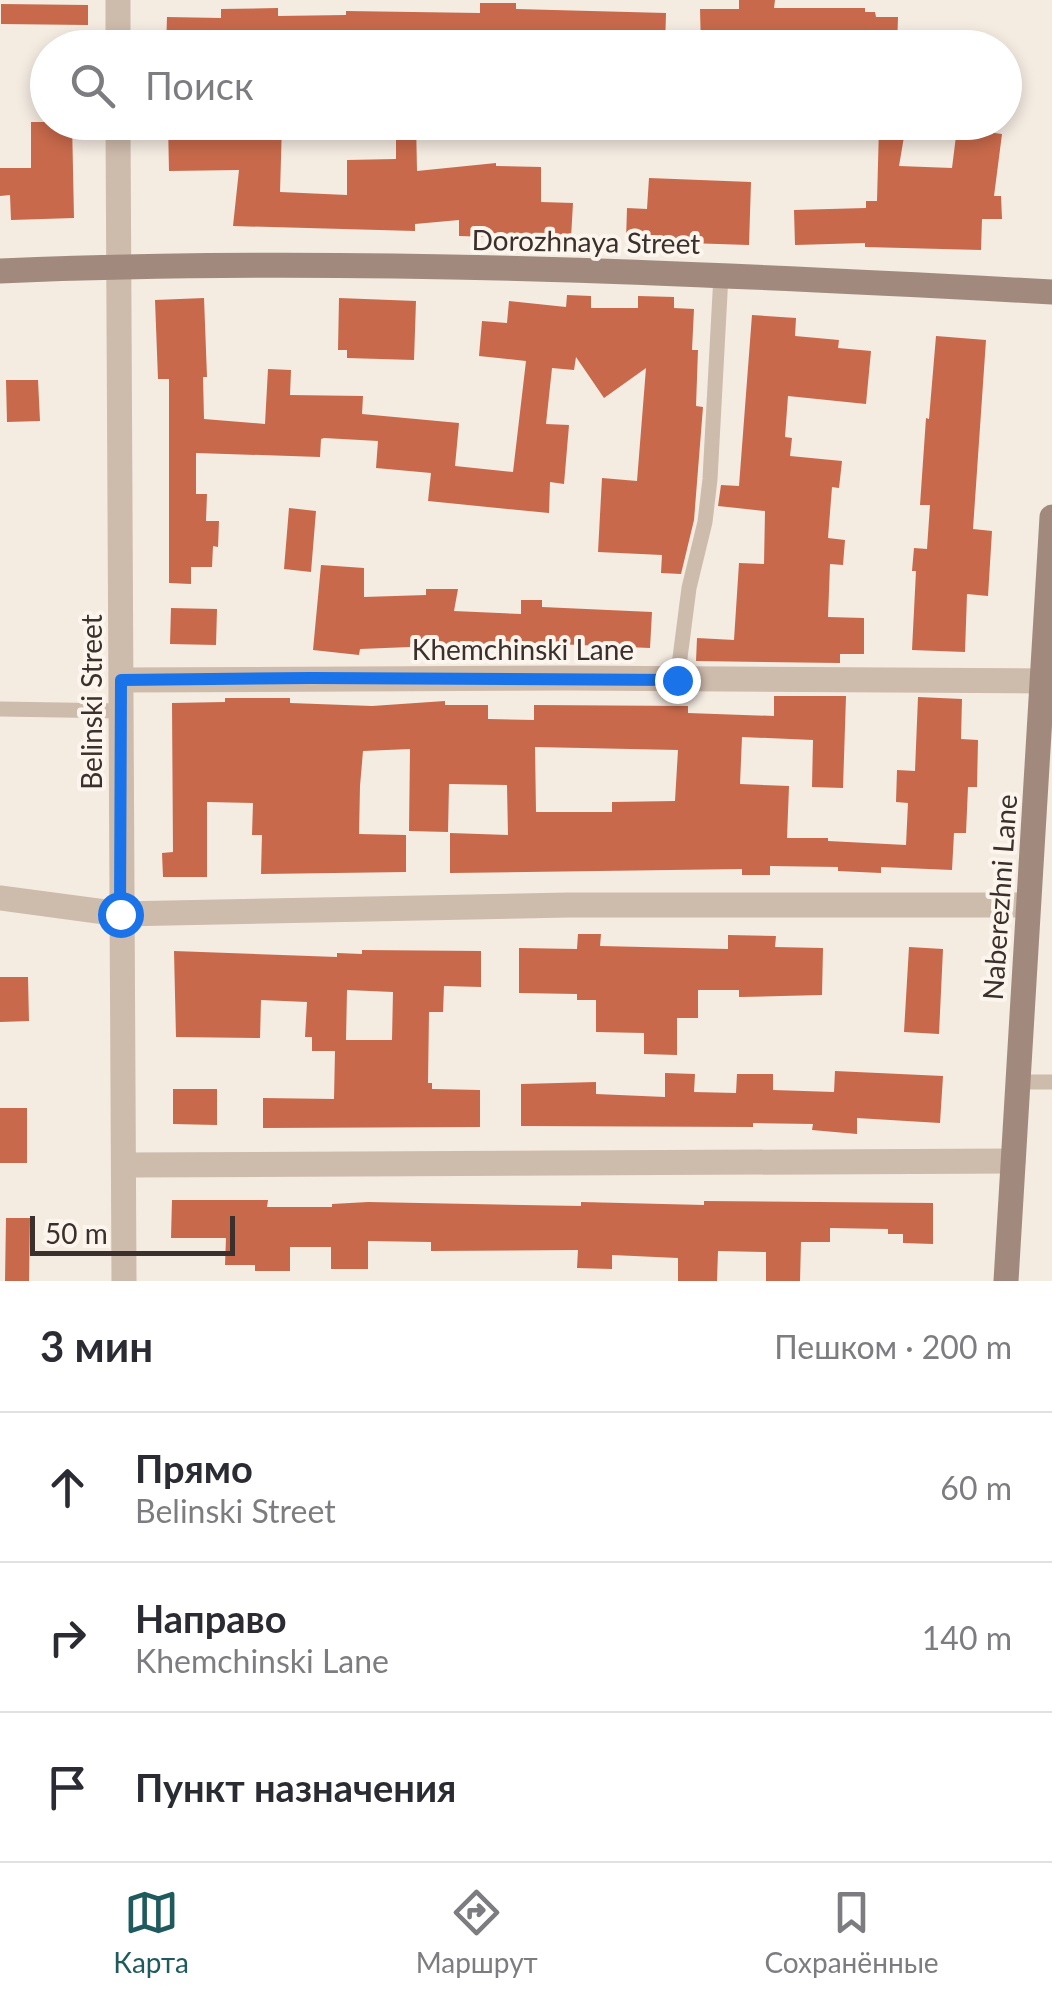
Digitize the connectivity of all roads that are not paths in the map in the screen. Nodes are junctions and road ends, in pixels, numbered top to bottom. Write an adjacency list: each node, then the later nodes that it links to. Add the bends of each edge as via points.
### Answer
1 (118, 0): 2 (street)
2 (118, 30)
3 (118, 140): 4 (street, Belinski Street)
4 (118, 266): 5 (street, Dorozhnaya Street); 6 (street, Dorozhnaya Street); 9 (street, Belinski Street)
5 (0, 272)
6 (722, 274): 7 (street, Dorozhnaya Street); 10 (lane, via 710,479)
7 (1052, 292)
8 (1052, 517): 11 (street, Naberezhni Lane)
9 (121, 680): 10 (street, Khemchinski Lane); 13 (street, Belinski Street)
10 (677, 680): 11 (street, Khemchinski Lane)
11 (1044, 682): 15 (street, Naberezhni Lane)
12 (0, 709): 13 (lane)
13 (121, 711): 16 (street, Belinski Street)
14 (0, 898): 16 (street)
15 (1028, 905): 16 (street); 17 (street, Naberezhni Lane)
16 (120, 914): 20 (street, Belinski Street)
17 (1018, 1082): 18 (lane); 19 (street, Naberezhni Lane)
18 (1052, 1082)
19 (1014, 1161): 20 (street); 22 (street, Naberezhni Lane)
20 (126, 1165): 21 (street, Belinski Street)
21 (124, 1281)
22 (1006, 1281)

